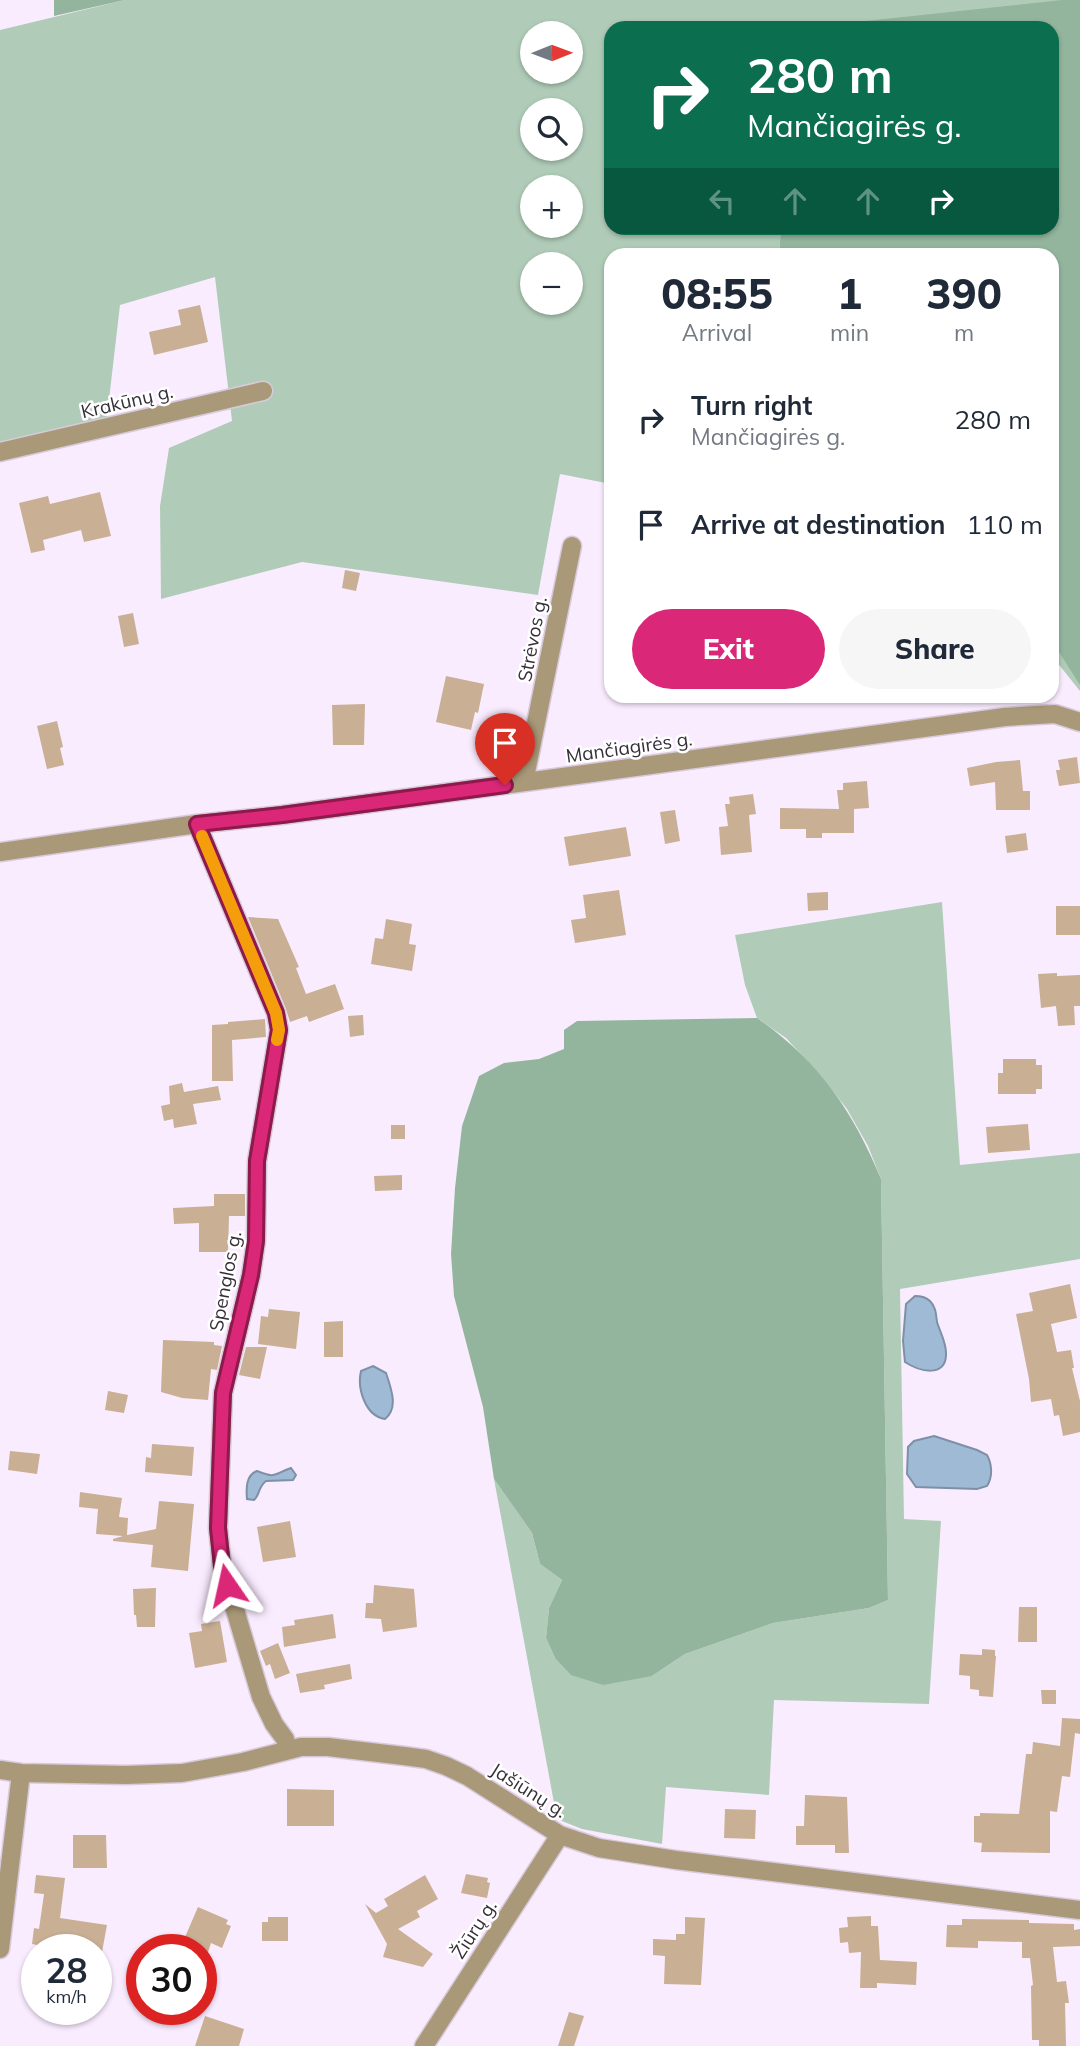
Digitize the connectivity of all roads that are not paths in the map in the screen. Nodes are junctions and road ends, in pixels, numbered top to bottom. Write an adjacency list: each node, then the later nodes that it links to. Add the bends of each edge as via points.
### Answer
1 (263, 391): 2 (street, Krakūnų g.)
2 (0, 452)
3 (572, 546): 5 (street, Strėvos g.)
4 (1080, 722): 5 (street, Mančiagirės g., via 1055,714 1005,717)
5 (524, 782): 6 (street, Mančiagirės g.)
6 (197, 824): 7 (street, Mančiagirės g.); 8 (street, Spenglos g., via 279,1030 257,1161 251,1275 223,1393 218,1528 222,1566 253,1673)
7 (0, 852)
8 (288, 1749): 10 (street, Jašiūnų g., via 182,1773); 11 (street, Jašiūnų g., via 328,1747 426,1759 478,1783)
9 (0, 1770): 10 (street, Jašiūnų g.)
10 (21, 1773): 13 (street)
11 (560, 1835): 12 (street, Jašiūnų g., via 599,1848 676,1860); 14 (street, Žiūrų g.)
12 (1080, 1910)
13 (0, 1949)
14 (424, 2046)

